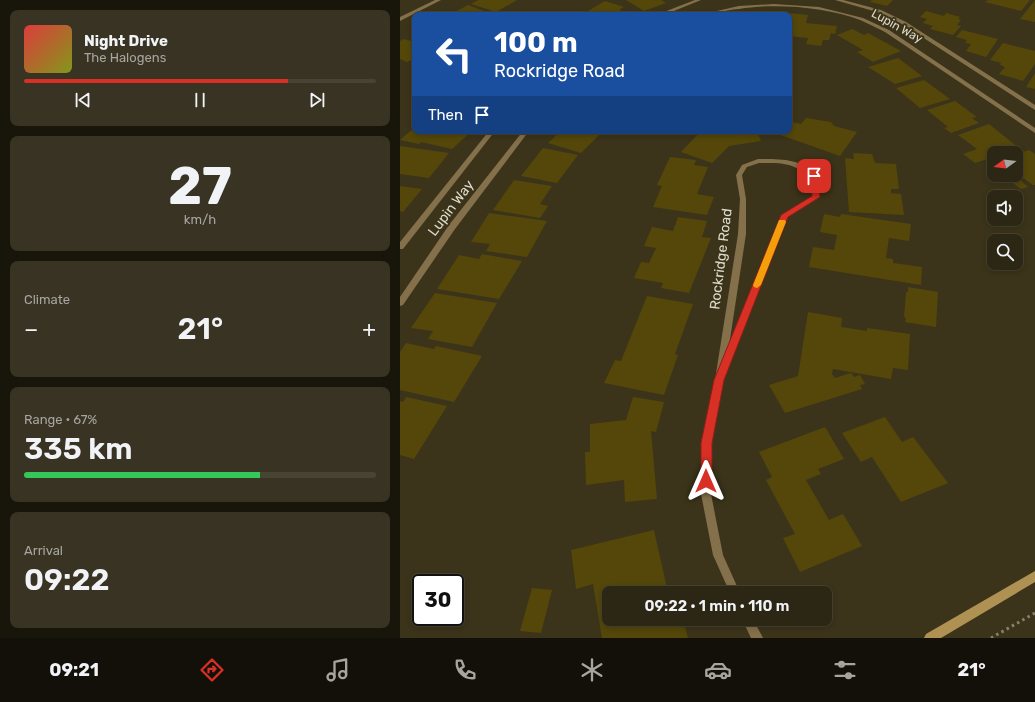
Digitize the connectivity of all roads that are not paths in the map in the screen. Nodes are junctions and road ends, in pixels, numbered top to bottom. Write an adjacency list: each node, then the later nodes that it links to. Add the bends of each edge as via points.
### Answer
1 (439, 0): 4 (street)
2 (699, 0): 5 (street)
3 (837, 0): 9 (street, Lupin Way, via 878,11 904,23)
4 (416, 12)
5 (667, 12)
6 (718, 12): 10 (street, Lupin Way, via 774,5 819,8 861,19 916,48)
7 (412, 14): 8 (street)
8 (400, 20)
9 (1035, 108)
10 (1035, 131)
11 (490, 134): 13 (street, Lupin Way)
12 (524, 134): 14 (street, Lupin Way, via 452,227)
13 (400, 248)
14 (400, 303)
15 (719, 380): 15 (street, Rockridge Road, via 785,215 816,197 814,176 802,167 785,161 758,161 744,166 739,175 743,199 742,234); 17 (street, Rockridge Road, via 706,443 706,494 718,555)
16 (1035, 576): 20 (main road)
17 (732, 586)
18 (751, 626): 19 (street)
19 (757, 638)
20 (930, 638)

